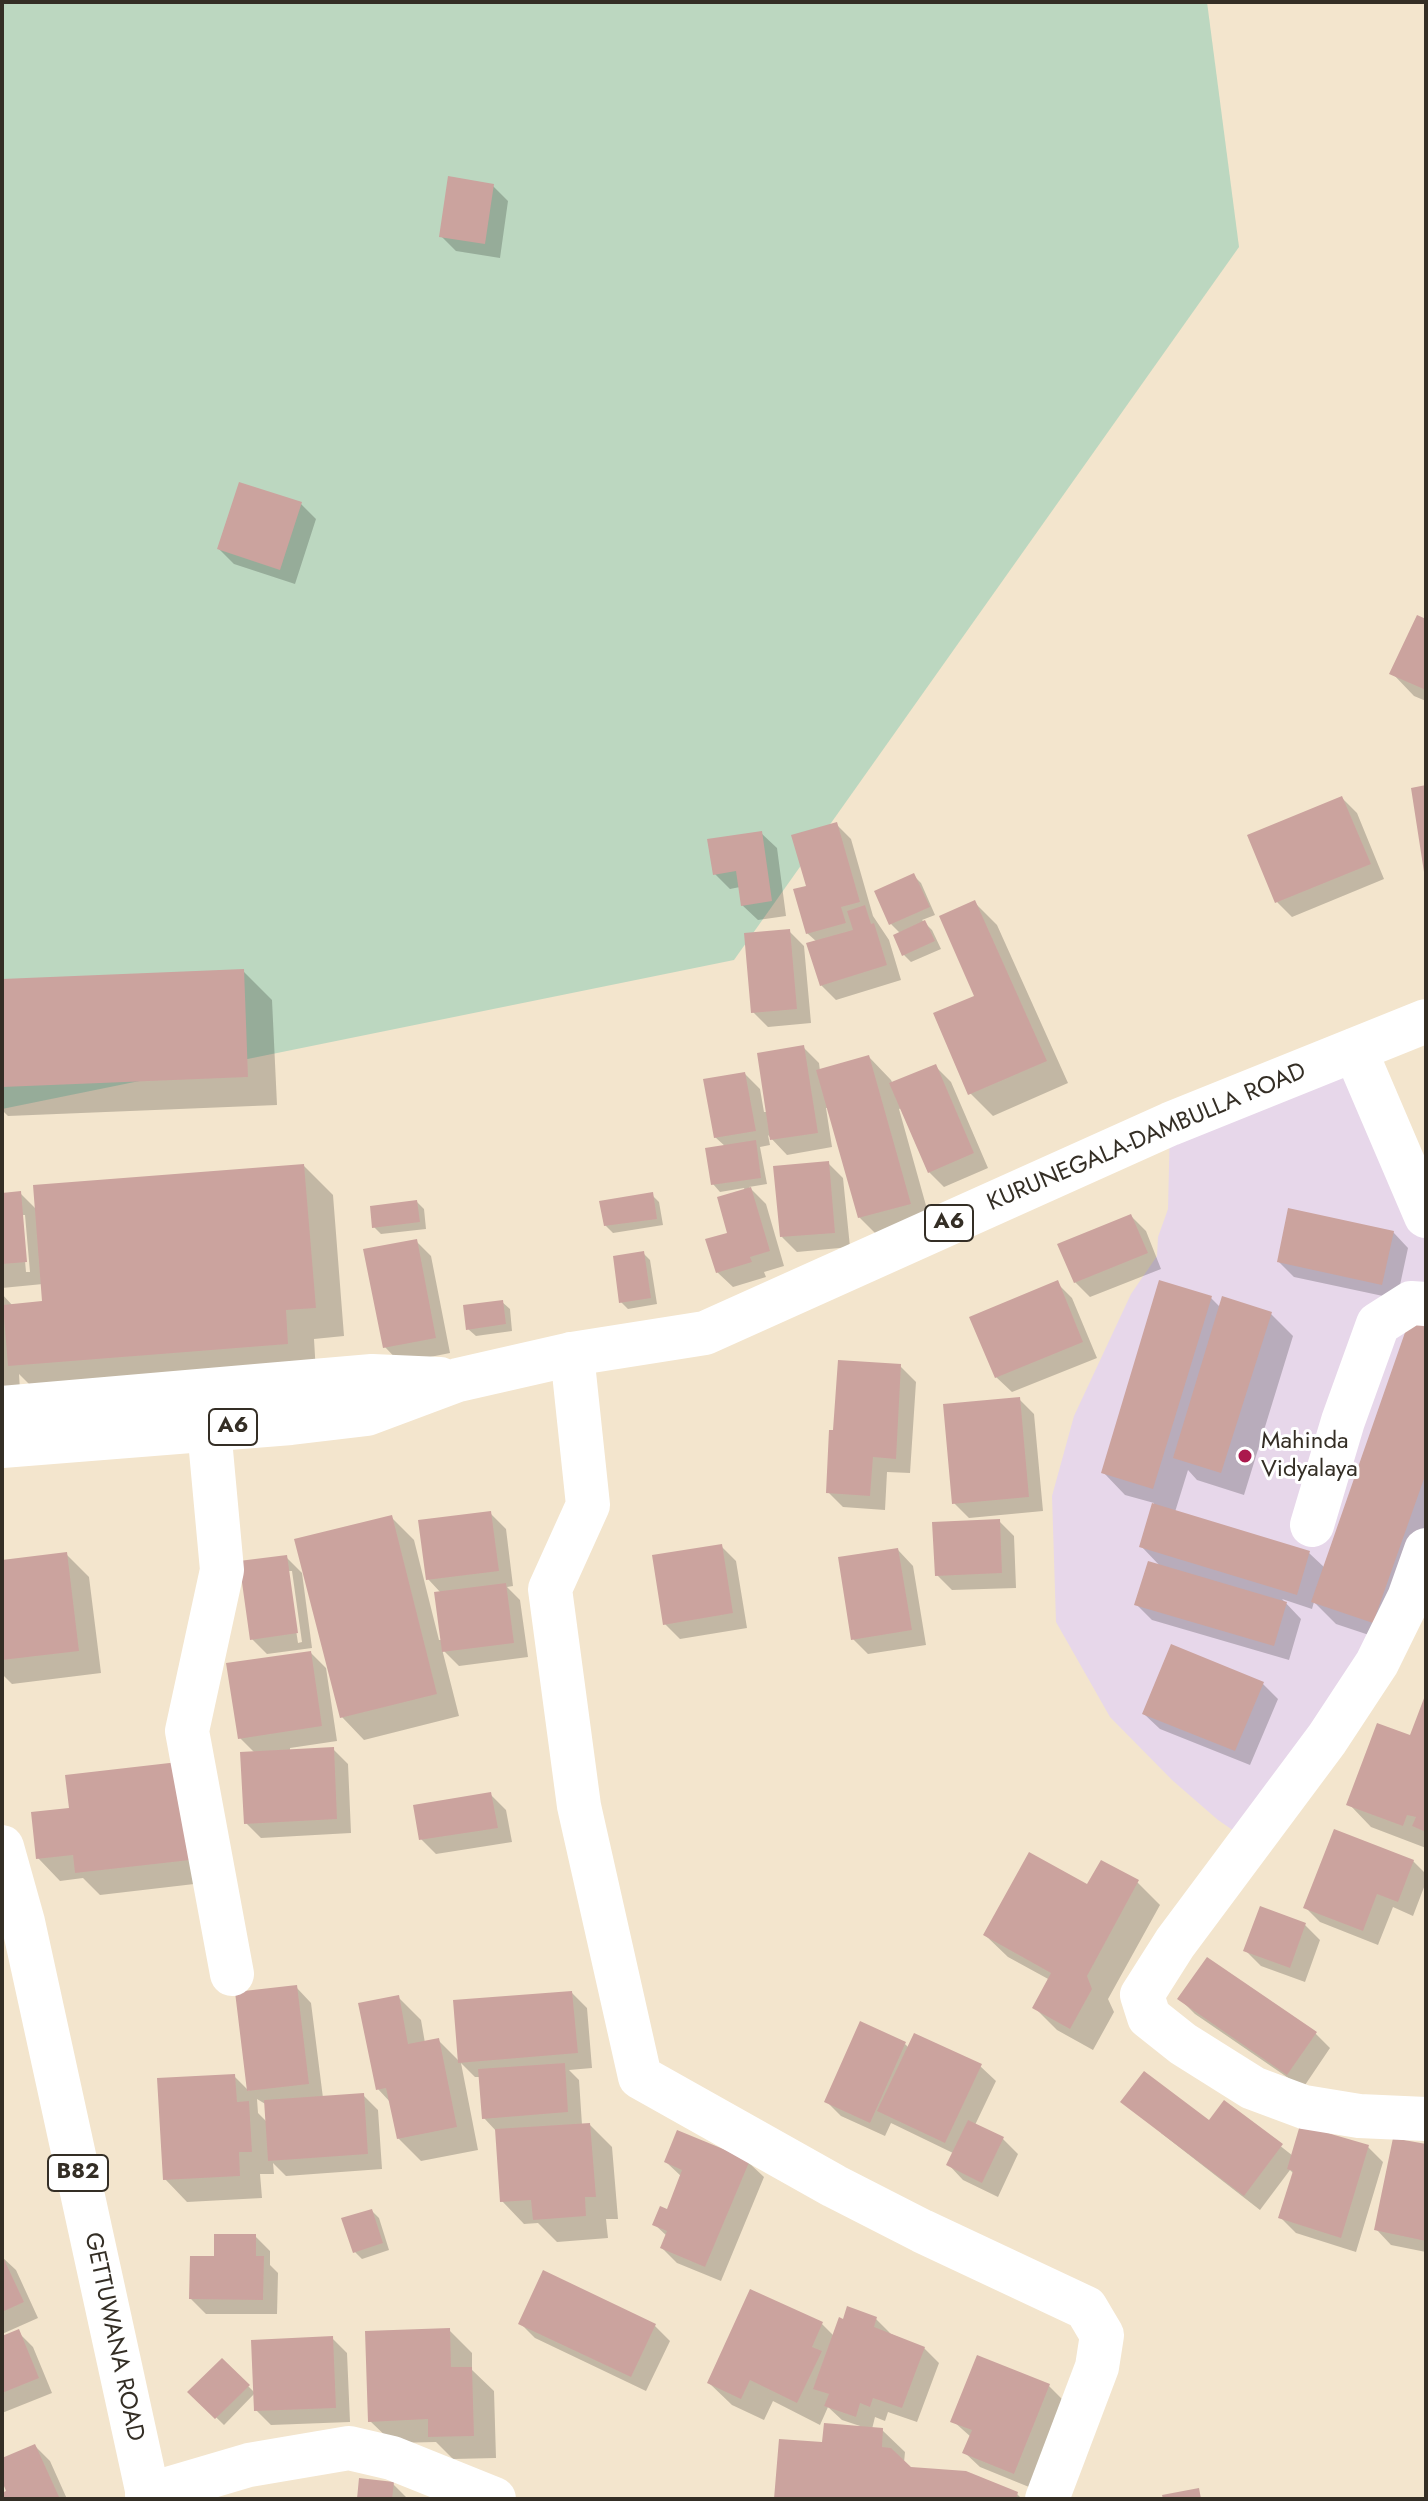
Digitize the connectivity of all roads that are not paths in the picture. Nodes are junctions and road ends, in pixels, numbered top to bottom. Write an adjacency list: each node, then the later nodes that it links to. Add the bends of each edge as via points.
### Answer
1 (1426, 1021): 2 (main road, KURUNEGALA-DAMBULLA ROAD / A6)
2 (1355, 1050): 3 (main road); 5 (main road, KURUNEGALA-DAMBULLA ROAD / A6, via 1170,1124 705,1333)
3 (1426, 1216)
4 (1426, 1304): 10 (main road, via 1411,1303 1378,1324)
5 (572, 1354): 6 (main road, KURUNEGALA-DAMBULLA ROAD / A6); 17 (main road, via 588,1505 550,1589 579,1806 640,2077 834,2186 1086,2308 1102,2335 1097,2367)
6 (458, 1380): 7 (main road, KURUNEGALA-DAMBULLA ROAD / A6, via 372,1376); 8 (main road, KURUNEGALA-DAMBULLA ROAD / A6, via 367,1414)
7 (2, 1408)
8 (209, 1429): 9 (main road, KURUNEGALA-DAMBULLA ROAD / A6); 13 (main road, via 222,1570 187,1731)
9 (2, 1446)
10 (1312, 1525)
11 (1426, 1550): 14 (main road, via 1377,1663 1142,1995 1149,2017 1253,2088 1304,2107)
12 (2, 1847): 15 (main road, GETTUWANA ROAD / B82, via 23,1922)
13 (232, 1974)
14 (1426, 2119)
15 (148, 2497): 16 (main road, via 249,2465 349,2448 392,2458)
16 (494, 2499)
17 (1047, 2499)

